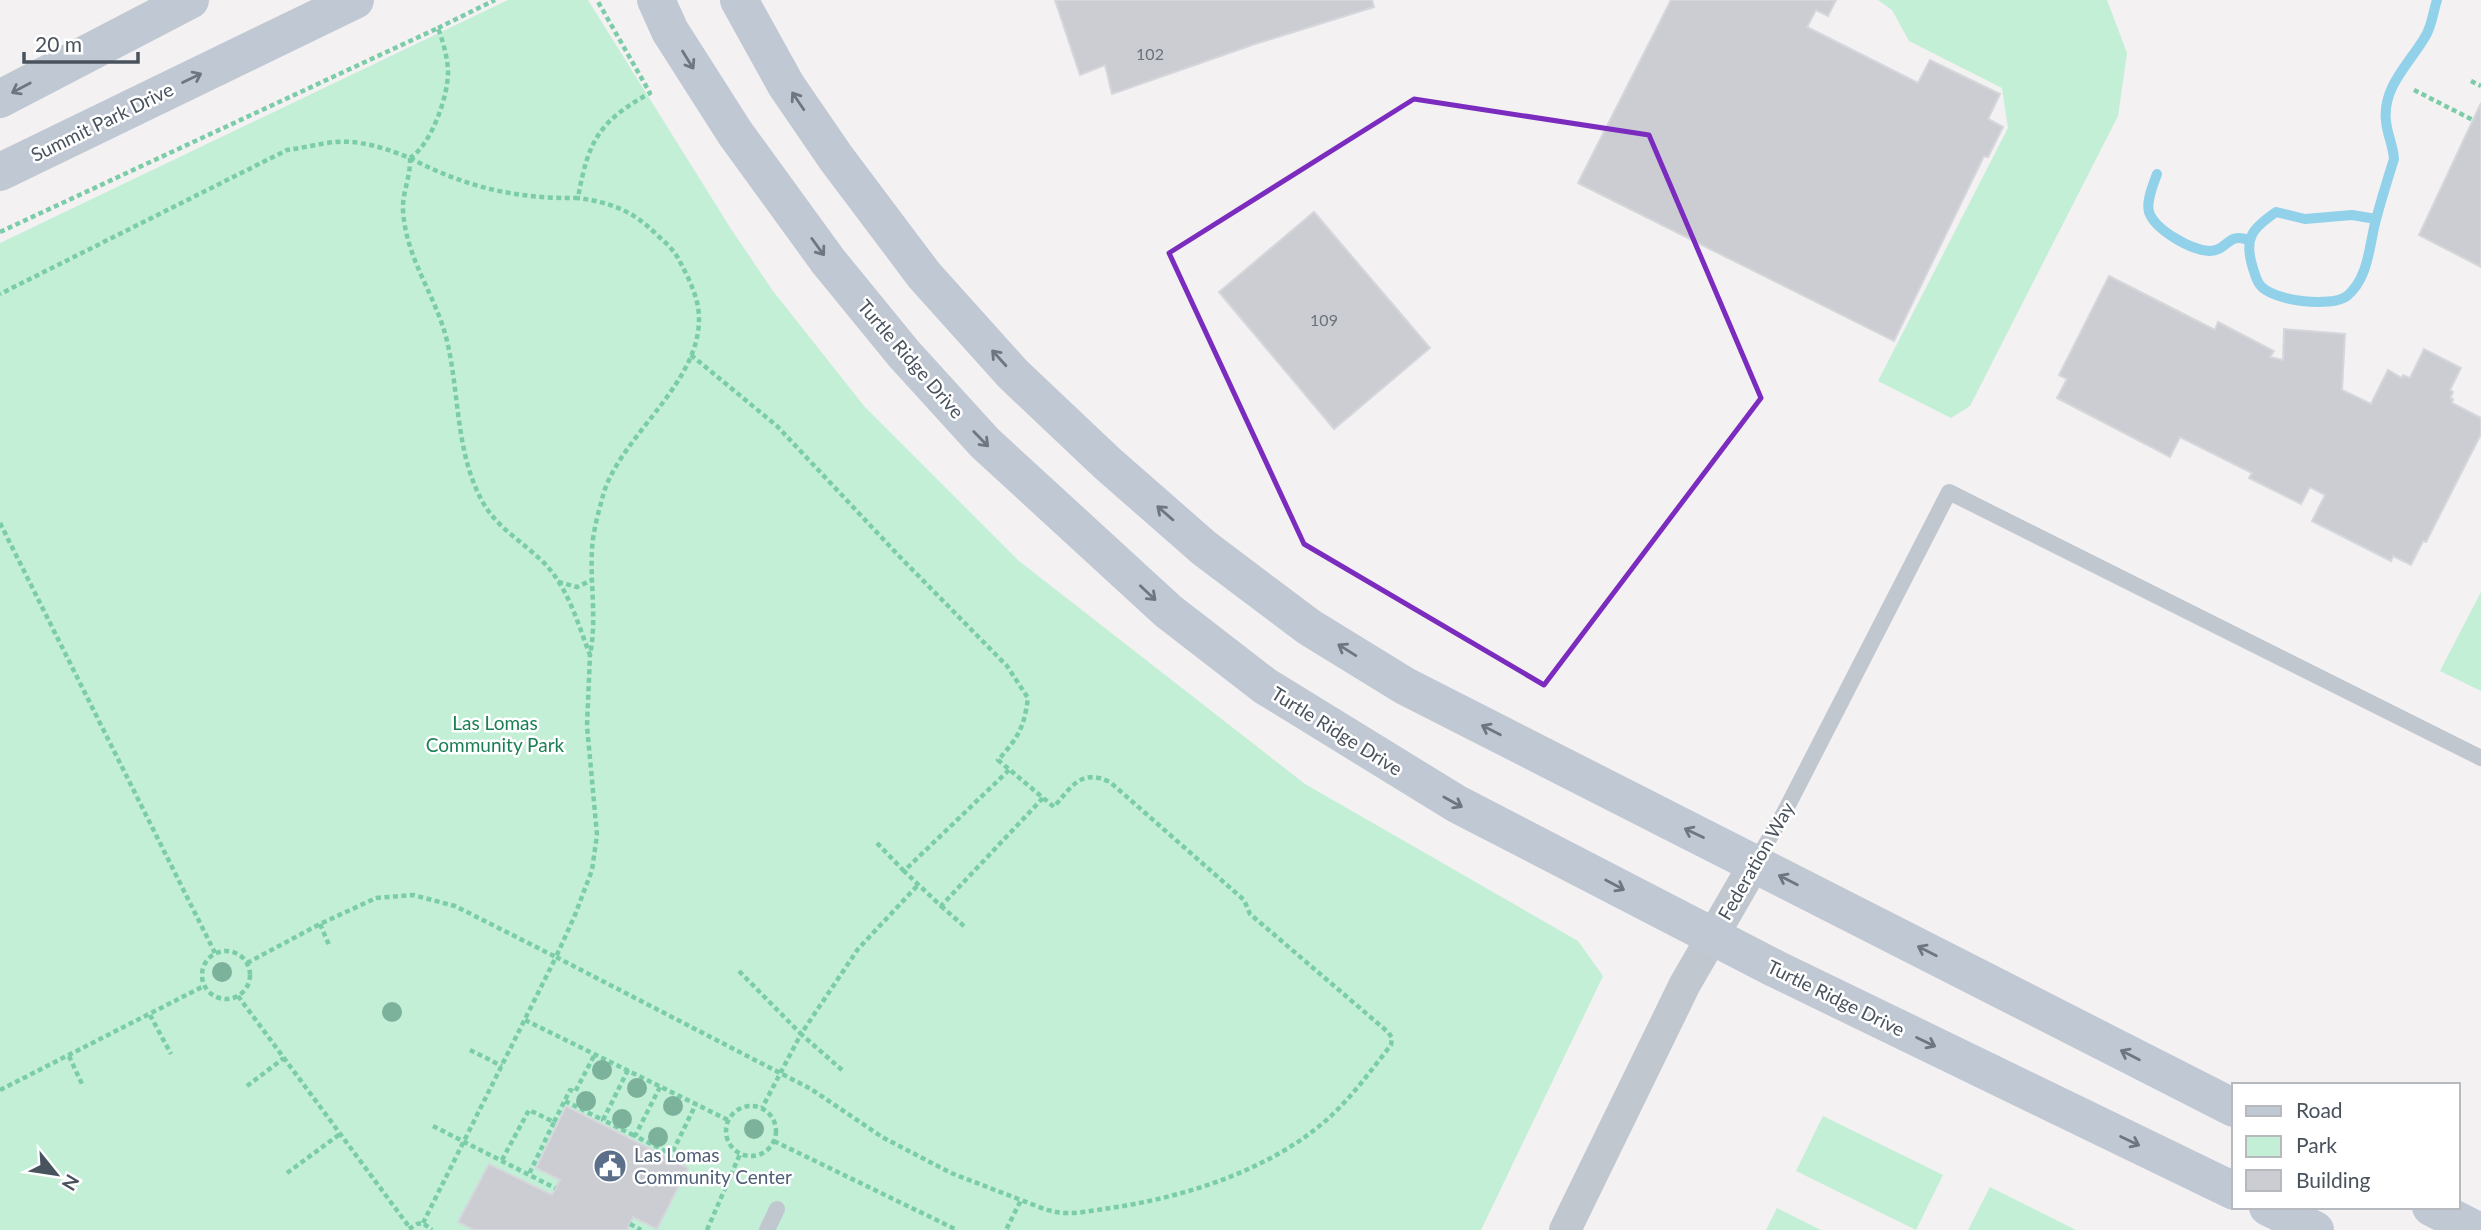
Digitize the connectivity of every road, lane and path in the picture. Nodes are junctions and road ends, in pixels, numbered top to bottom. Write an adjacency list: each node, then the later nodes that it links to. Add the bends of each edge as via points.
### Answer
1 (190, 0): 11 (street, one-way to 11)
2 (355, 0): 14 (street, Summit Park Drive, one-way to 2)
3 (495, 0): 7 (path)
4 (597, 0): 15 (path, via 650,93 630,104 593,140)
5 (656, 0): 33 (street, Turtle Ridge Drive, one-way to 33, via 670,31 734,133 828,261 904,354 985,443 1168,611 1265,686 1404,774)
6 (739, 0): 27 (street, one-way to 6, via 1405,686 1309,627 1204,548 1013,374 925,275 786,85)
7 (438, 28): 13 (path, via 448,74 443,100 428,139); 16 (path)
8 (2471, 81): 9 (path)
9 (2481, 86)
10 (2414, 90): 12 (path)
11 (0, 99)
12 (2473, 120)
13 (410, 158): 15 (path, via 492,192 541,199); 17 (path, via 373,145 345,142 287,150); 21 (path, via 402,208 407,239 447,339 464,449 475,488 502,527 547,566)
14 (0, 173)
15 (578, 198): 18 (path, via 623,208 642,219 673,249 698,309)
16 (0, 232)
17 (0, 294)
18 (691, 355): 20 (path, via 668,396 618,462 605,491 592,549); 24 (path, via 777,426 1007,666 1028,698 1024,724 998,760)
19 (0, 523): 35 (path)
20 (593, 579): 21 (path, via 577,587); 22 (path)
21 (558, 582): 22 (path, via 568,596)
22 (590, 655): 36 (path, via 587,726 597,835 592,870)
23 (2481, 758): 27 (lane, Federation Way, via 1949,492)
24 (1009, 770): 25 (path); 28 (path)
25 (1043, 798): 30 (path); 75 (path, via 1054,807 1082,778 1097,776 1110,782 1244,900 1250,914 1392,1038 1359,1087 1332,1115 1252,1167 1185,1191 1107,1209 1057,1212)
26 (877, 843): 28 (path)
27 (1755, 863): 33 (street, Federation Way); 59 (street, one-way to 27)
28 (904, 871): 29 (path)
29 (918, 885): 30 (path); 43 (path, via 858,949)
30 (941, 906): 32 (path)
31 (320, 924): 34 (path); 36 (path, via 376,898 413,895 455,906); 37 (path)
32 (965, 927)
33 (1712, 937): 74 (street, Turtle Ridge Drive, one-way to 74); 88 (street, Federation Way)
34 (329, 945)
35 (215, 953): 37 (path, via 230,951); 39 (path, via 202,971)
36 (556, 957): 42 (path); 52 (path)
37 (247, 963): 40 (path, via 250,977)
38 (739, 971): 43 (path)
39 (204, 986): 40 (path, via 222,1000); 41 (path)
40 (238, 996): 48 (path)
41 (149, 1014): 45 (path); 47 (path)
42 (525, 1020): 46 (path); 49 (path)
43 (801, 1034): 51 (path); 52 (path)
44 (470, 1049): 49 (path)
45 (171, 1054)
46 (595, 1054): 50 (path); 57 (path, via 575,1092 570,1090)
47 (69, 1056): 53 (path); 56 (path)
48 (284, 1058): 54 (path); 65 (path)
49 (502, 1066): 67 (path)
50 (628, 1070): 55 (path); 61 (path)
51 (842, 1070)
52 (781, 1073): 60 (path); 75 (path, via 882,1137)
53 (82, 1084)
54 (247, 1086)
55 (660, 1087): 58 (path); 66 (path)
56 (0, 1090)
57 (565, 1101): 61 (path); 63 (path)
58 (696, 1104): 62 (path); 66 (path, via 670,1156)
59 (2232, 1107)
60 (762, 1108): 62 (path, via 746,1107); 68 (path, via 774,1120)
61 (603, 1120): 66 (path)
62 (729, 1120): 69 (path, via 727,1138)
63 (554, 1122): 70 (path, via 529,1110); 72 (path)
64 (433, 1126): 67 (path)
65 (340, 1134): 71 (path); 81 (path)
66 (635, 1136)
67 (464, 1141): 70 (path); 79 (path)
68 (774, 1141): 69 (path, via 760,1155); 86 (path)
69 (740, 1154): 84 (path)
70 (502, 1160): 72 (path)
71 (287, 1173)
72 (529, 1174): 73 (path)
73 (555, 1188)
74 (2232, 1190)
75 (1021, 1200): 87 (path)
76 (778, 1209): 85 (lane)
77 (2272, 1209): 89 (street)
78 (2435, 1209): 90 (street)
79 (423, 1223): 81 (path); 82 (path)
80 (630, 1224): 83 (path)
81 (409, 1229)
82 (432, 1230)
83 (641, 1230)
84 (707, 1230)
85 (767, 1230)
86 (957, 1230)
87 (1006, 1230)
88 (1565, 1230)
89 (2315, 1230)
90 (2476, 1230)

